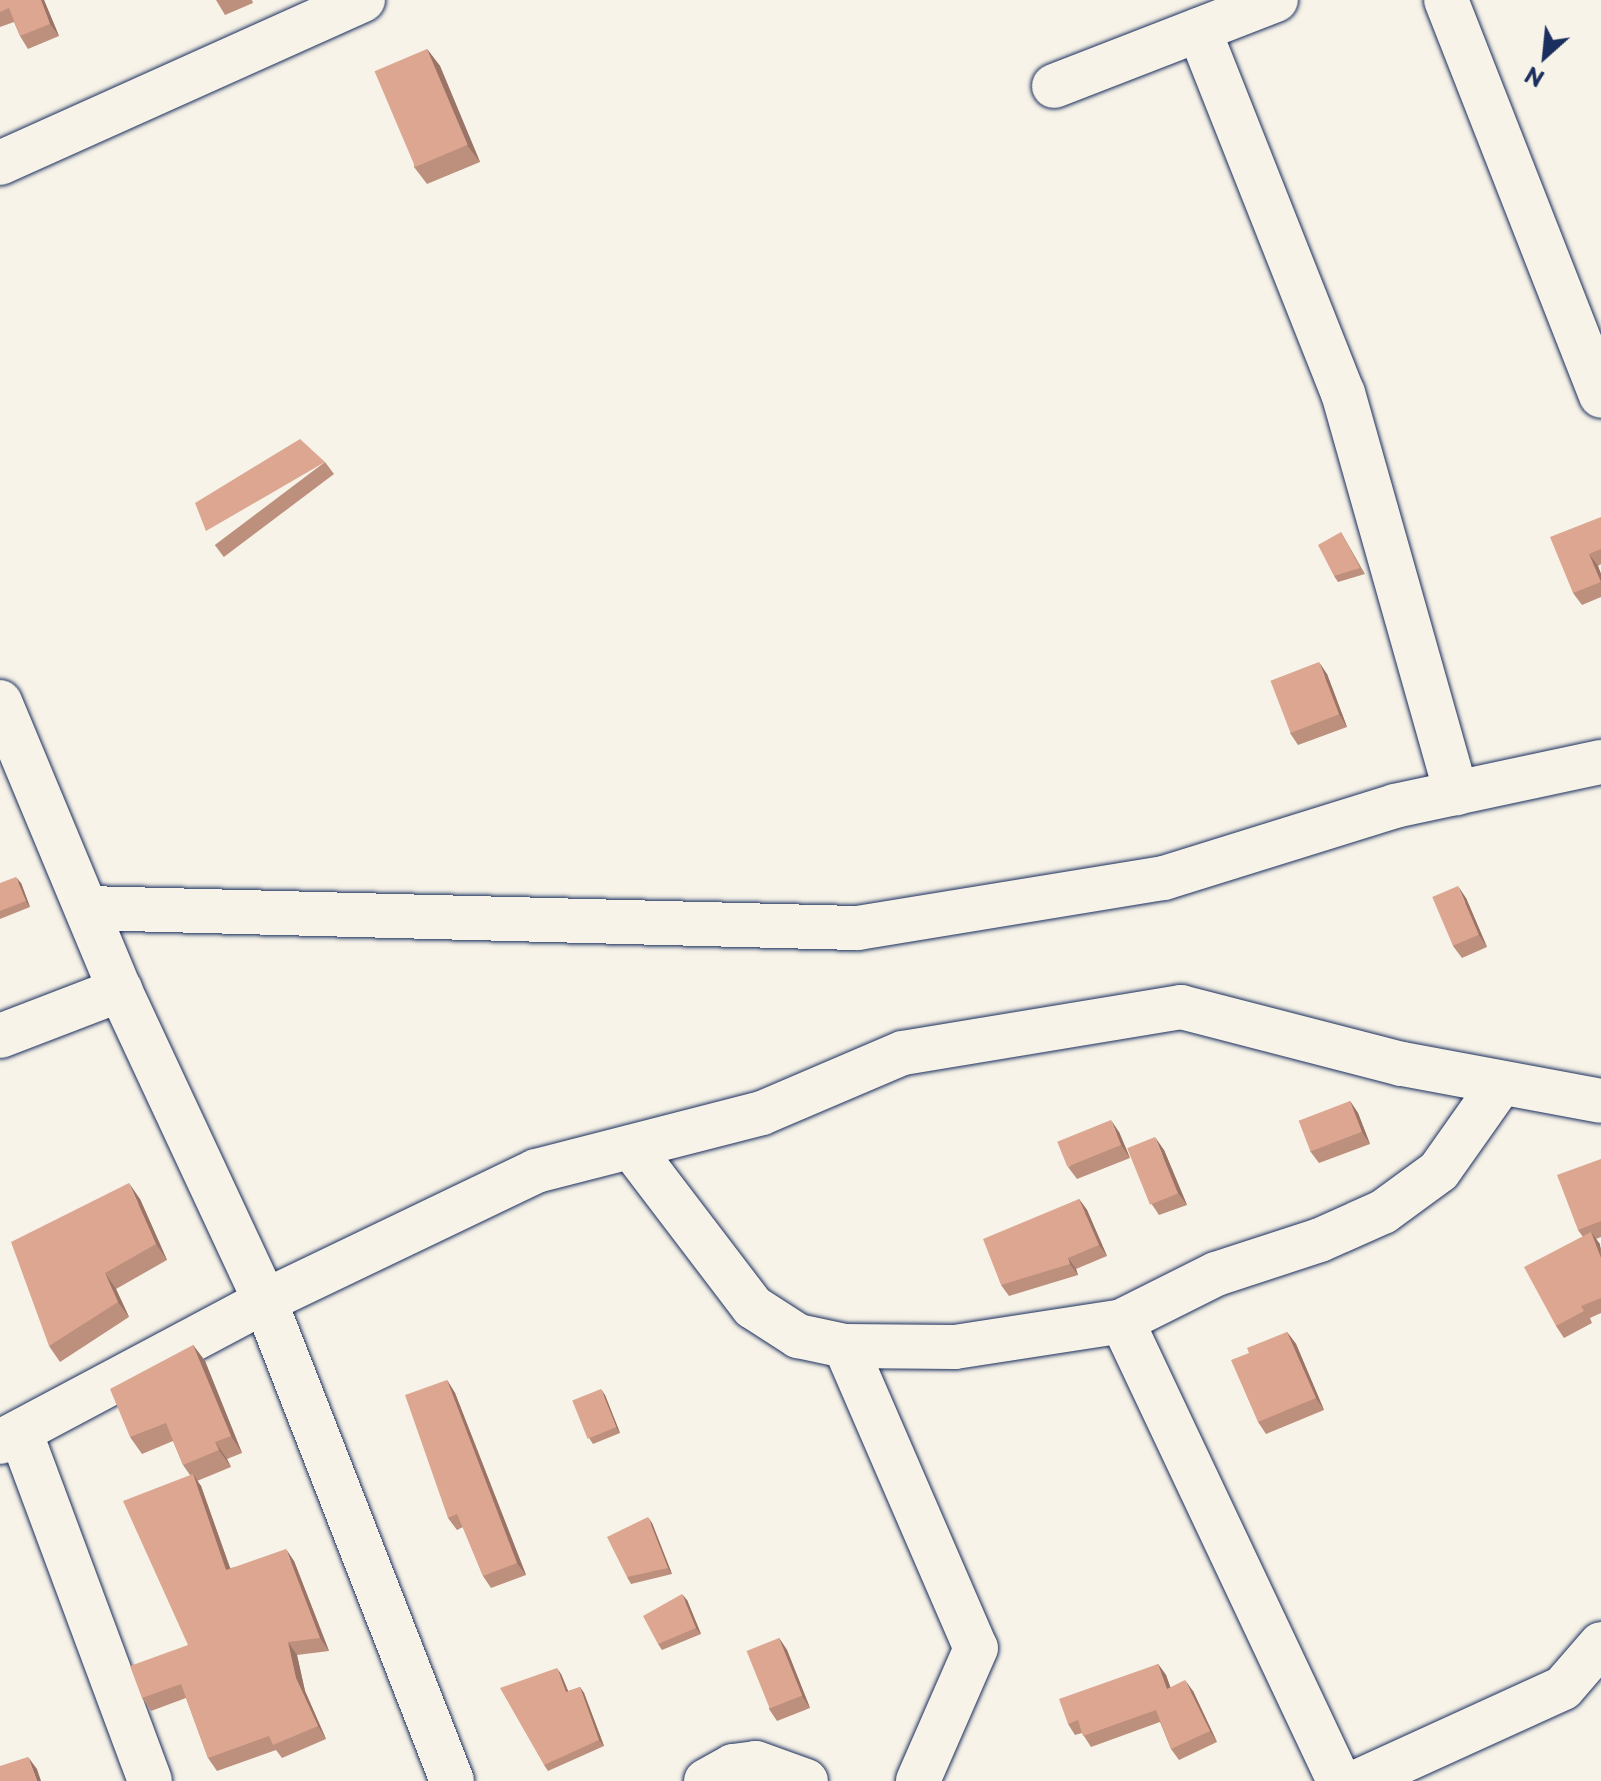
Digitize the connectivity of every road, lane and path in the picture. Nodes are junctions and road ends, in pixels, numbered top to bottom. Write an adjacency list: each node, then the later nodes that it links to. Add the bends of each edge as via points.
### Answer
1 (363, 0): 6 (street)
2 (1276, 0): 4 (street)
3 (1446, 0): 7 (street)
4 (1199, 30): 5 (street); 10 (street, via 1343,393)
5 (1054, 86)
6 (0, 163)
7 (1601, 396)
8 (3, 719): 11 (street)
9 (1601, 762): 10 (street)
10 (1456, 793): 11 (street, via 1395,806 1164,878 858,928)
11 (87, 908): 12 (street)
12 (120, 990): 13 (street); 17 (street)
13 (0, 1036)
14 (1501, 1083): 15 (street); 16 (street, via 1402,1064 1181,1007 903,1053 762,1113); 18 (street, via 1439,1171 1383,1212 1320,1240 1216,1274)
15 (1601, 1101)
16 (631, 1147): 17 (street, via 536,1171); 19 (street, via 753,1307 798,1336)
17 (265, 1301): 20 (street); 23 (street)
18 (1122, 1321): 19 (street, via 955,1347); 27 (street)
19 (845, 1346): 26 (street, via 976,1648)
20 (11, 1438): 22 (street)
21 (1601, 1644): 28 (street, via 1563,1688)
22 (150, 1781)
23 (452, 1781)
24 (706, 1781): 25 (street, via 733,1766 756,1763)
25 (806, 1781)
26 (918, 1781)
27 (1339, 1781)
28 (1359, 1781)

